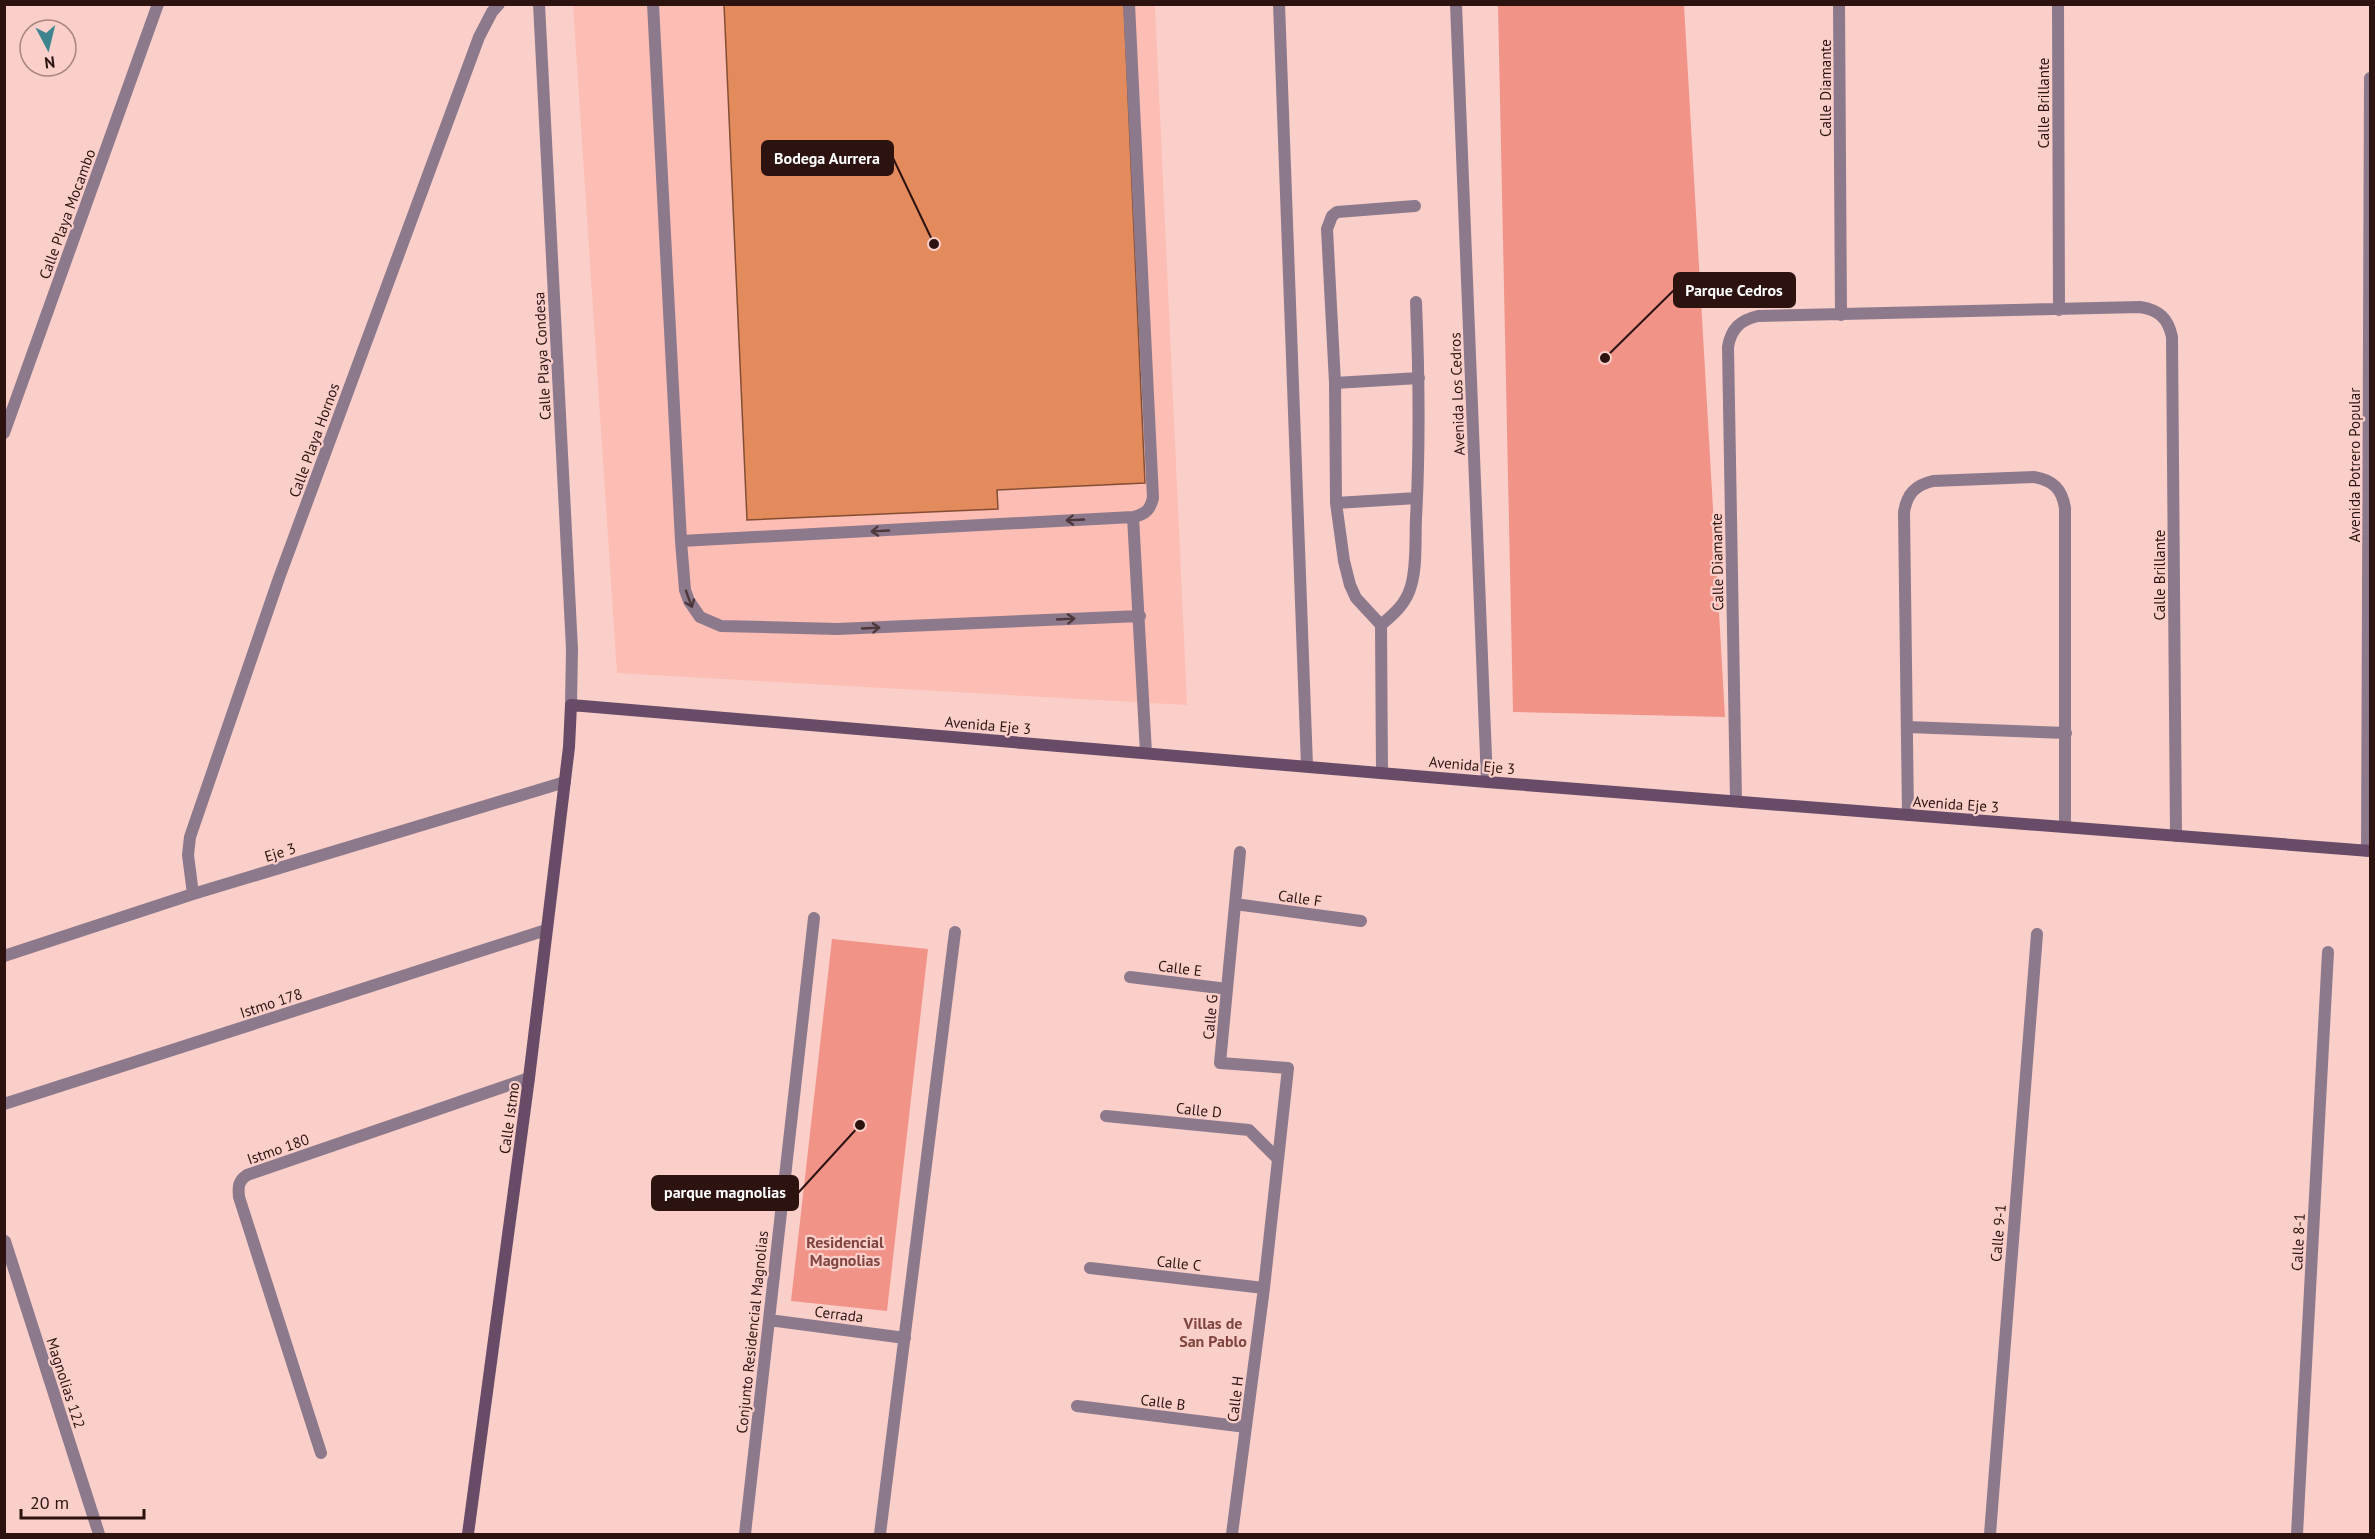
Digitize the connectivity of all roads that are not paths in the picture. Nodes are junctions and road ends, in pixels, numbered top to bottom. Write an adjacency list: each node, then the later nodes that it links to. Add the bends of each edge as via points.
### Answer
1 (158, 4): 17 (street, Calle Playa Mocambo)
2 (499, 4): 38 (street, Calle Playa Hornos, via 479,37 279,578 190,837)
3 (539, 4): 24 (street, Calle Playa Condesa)
4 (653, 4): 21 (street)
5 (1129, 4): 20 (street, via 1153,498 1147,511)
6 (1279, 4): 28 (street)
7 (1456, 4): 31 (street, Avenida Los Cedros)
8 (1839, 4): 14 (street, Calle Diamante)
9 (2058, 4): 13 (street, Calle Brillante)
10 (2370, 78): 36 (street, Avenida Potrero Popular)
11 (1415, 206): 16 (street, via 1344,210 1328,222)
12 (1416, 302): 15 (street)
13 (2059, 310): 14 (street); 35 (street, Calle Brillante, via 2140,307 2163,315 2170,325)
14 (1841, 315): 32 (street, Calle Diamante, via 1758,316 1747,319 1730,335)
15 (1419, 378): 16 (street); 18 (street)
16 (1335, 383): 19 (street)
17 (4, 433)
18 (1417, 498): 19 (street); 23 (street, via 1411,586 1400,609)
19 (1336, 503): 23 (street, via 1350,585 1364,609)
20 (1133, 517): 21 (street, one-way to 21); 22 (street)
21 (681, 541): 22 (street, one-way to 22, via 688,601 700,617 721,626 837,629)
22 (1140, 616): 27 (street)
23 (1380, 625): 29 (street)
24 (572, 705): 27 (street, Avenida Eje 3); 30 (street, Calle Istmo)
25 (1907, 727): 26 (street); 26 (street, via 1906,501 1912,490 1933,481 2034,477 2056,486 2066,508); 33 (street)
26 (2066, 733): 34 (street)
27 (1146, 753): 28 (street, Avenida Eje 3)
28 (1307, 766): 29 (street, Avenida Eje 3)
29 (1382, 772): 31 (street, Avenida Eje 3)
30 (565, 782): 38 (street, Eje 3); 42 (street, Calle Istmo)
31 (1487, 782): 32 (street, Avenida Eje 3)
32 (1736, 801): 33 (street, Avenida Eje 3)
33 (1908, 815): 34 (street, Avenida Eje 3)
34 (2065, 827): 35 (street, Avenida Eje 3)
35 (2176, 837): 36 (street, Avenida Eje 3)
36 (2369, 851)
37 (1240, 852): 39 (street, Calle G)
38 (193, 894): 46 (street, Eje 3)
39 (1235, 904): 41 (street, Calle F); 48 (street, Calle G)
40 (814, 918): 56 (street, Conjunto Residencial Magnolias)
41 (1361, 921)
42 (546, 930): 49 (street, Calle Istmo); 50 (street, Istmo 178)
43 (955, 932): 57 (street)
44 (2037, 934): 66 (street, Calle 9-1)
45 (2328, 952): 67 (street, Calle 8-1)
46 (4, 956)
47 (1130, 977): 48 (street, Calle E)
48 (1227, 989): 52 (street, Calle G, via 1220,1063 1288,1068)
49 (529, 1078): 60 (street, Istmo 180, via 241,1179 239,1197); 62 (street, Calle Istmo)
50 (4, 1104)
51 (1106, 1116): 52 (street, Calle D, via 1249,1130)
52 (1278, 1159): 55 (street, Calle H)
53 (5, 1241): 61 (street, Magnolias 122)
54 (1090, 1268): 55 (street, Calle C)
55 (1264, 1288): 59 (street, Calle H)
56 (768, 1320): 57 (street, Cerrada); 63 (street, Conjunto Residencial Magnolias)
57 (905, 1338): 64 (street)
58 (1077, 1406): 59 (street, Calle B)
59 (1246, 1427): 65 (street, Calle H)
60 (321, 1453)
61 (99, 1534)
62 (468, 1534)
63 (745, 1534)
64 (880, 1534)
65 (1232, 1534)
66 (1990, 1534)
67 (2297, 1534)

